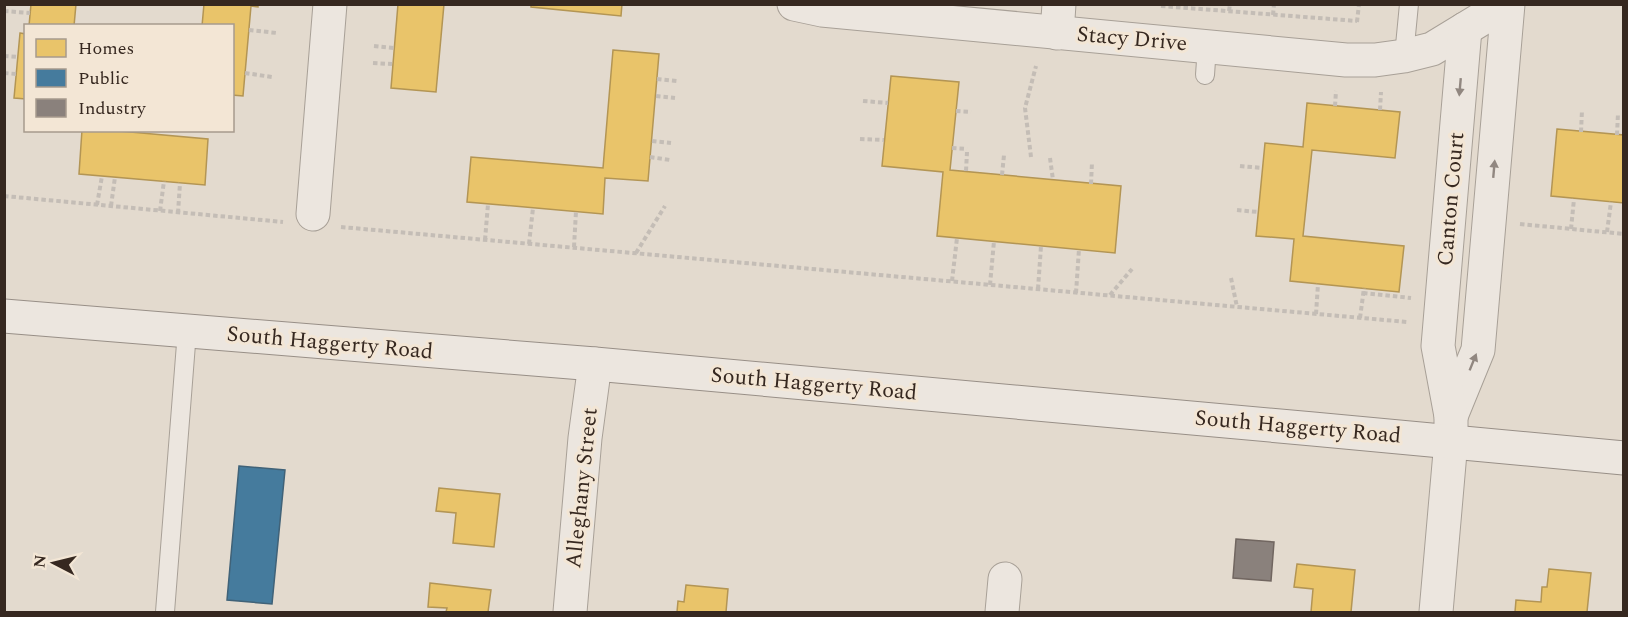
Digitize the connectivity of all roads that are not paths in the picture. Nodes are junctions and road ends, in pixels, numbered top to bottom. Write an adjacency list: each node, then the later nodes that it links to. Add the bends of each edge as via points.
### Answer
1 (330, 4): 8 (street)
2 (794, 4): 5 (street, Stacy Drive, via 822,10)
3 (1408, 4): 7 (lane)
4 (1507, 4): 6 (street, Canton Court); 10 (street, Canton Court, one-way to 4)
5 (1058, 19): 7 (street, Stacy Drive, via 1206,60 1375,60)
6 (1465, 29): 7 (street, Stacy Drive, via 1432,49); 9 (street, Canton Court, one-way to 9)
7 (1404, 56)
8 (314, 221)
9 (1445, 270): 10 (lane); 14 (street, Canton Court, via 1438,346)
10 (1484, 274): 14 (street, Canton Court, one-way to 10, via 1478,350)
11 (4, 316): 12 (street, South Haggerty Road)
12 (187, 331): 13 (street, South Haggerty Road); 17 (lane)
13 (595, 364): 14 (street, South Haggerty Road); 18 (street, Alleghany Street)
14 (1451, 429): 15 (street, South Haggerty Road); 20 (street)
15 (1623, 459)
16 (1005, 579): 19 (street)
17 (165, 612)
18 (570, 612)
19 (1002, 612)
20 (1436, 612)

